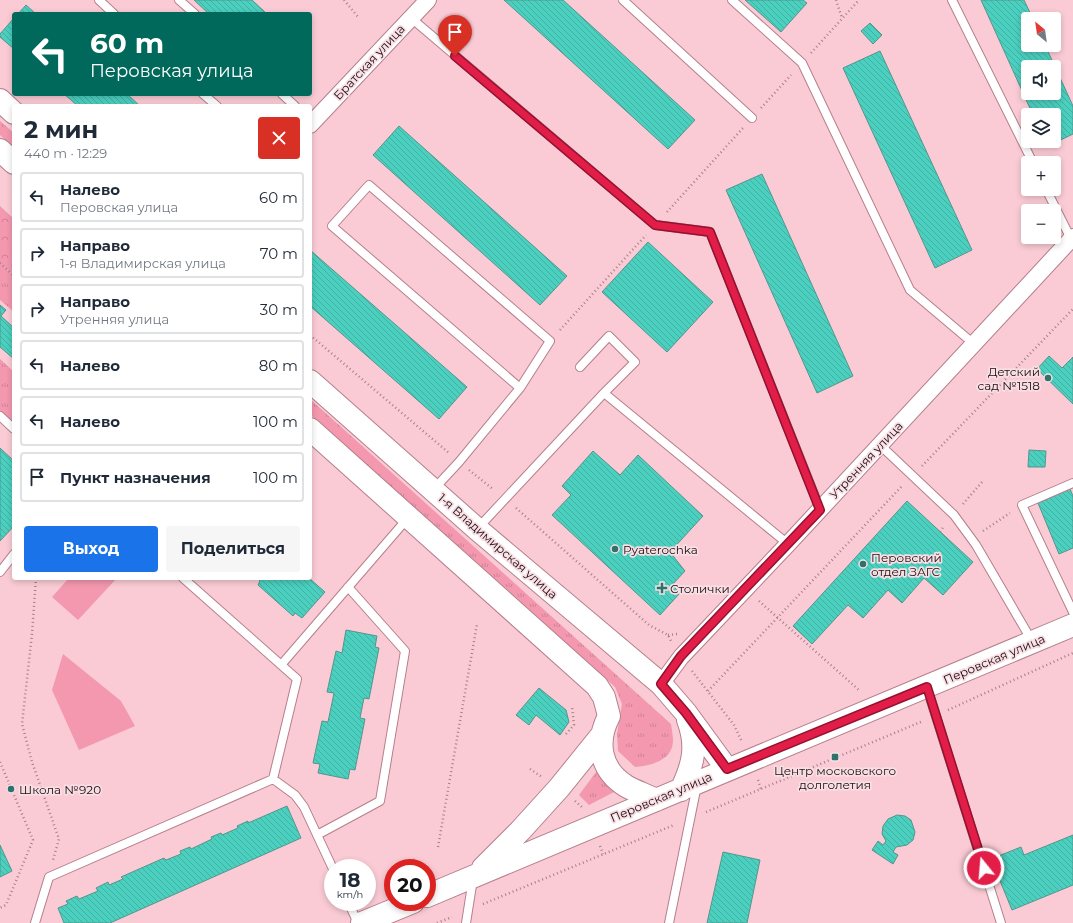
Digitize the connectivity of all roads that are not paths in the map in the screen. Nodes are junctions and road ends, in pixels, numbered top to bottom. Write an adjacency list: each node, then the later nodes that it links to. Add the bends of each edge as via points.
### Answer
1 (98, 0): 7 (lane)
2 (179, 0): 8 (lane)
3 (428, 0): 9 (street, Братская улица)
4 (623, 0): 16 (lane)
5 (732, 0): 23 (lane, via 802,63 910,290)
6 (952, 0): 19 (lane)
7 (112, 12)
8 (192, 12)
9 (411, 18): 17 (street, Братская улица); 34 (lane, via 655,225 710,232)
10 (206, 96): 13 (lane)
11 (284, 96): 14 (lane)
12 (0, 100): 15 (main road)
13 (215, 104)
14 (293, 104)
15 (12, 111)
16 (752, 118)
17 (312, 121)
18 (0, 150): 20 (main road)
19 (1030, 156)
20 (12, 161)
21 (1050, 196): 22 (lane)
22 (1072, 238): 23 (street, Утренняя улица)
23 (974, 344): 31 (street, Утренняя улица)
24 (580, 366): 27 (lane, via 609,336 635,362)
25 (312, 383): 33 (main road, 1-я Владимирская улица)
26 (520, 388): 26 (lane, via 332,226 369,185 550,341); 33 (lane)
27 (604, 393): 36 (lane); 37 (lane)
28 (0, 416): 29 (lane)
29 (12, 427)
30 (312, 431): 35 (main road)
31 (880, 445): 34 (street, Утренняя улица); 44 (lane, via 954,515)
32 (1073, 483): 42 (lane, via 1022,505)
33 (433, 490): 36 (main road, 1-я Владимирская улица)
34 (820, 510): 37 (street, Утренняя улица)
35 (408, 517): 41 (lane); 49 (main road, via 597,686 604,697 609,716)
36 (477, 530): 46 (main road, 1-я Владимирская улица)
37 (788, 544): 46 (street, Утренняя улица, via 681,656)
38 (12, 557): 39 (lane)
39 (0, 572)
40 (185, 580): 45 (lane)
41 (348, 587): 45 (lane); 54 (lane, via 405,651 380,802)
42 (1073, 612)
43 (1073, 625): 44 (main road, Перовская улица)
44 (1033, 643): 47 (main road, Перовская улица)
45 (281, 665): 51 (lane, via 297,679)
46 (661, 684): 48 (main road, 1-я Владимирская улица)
47 (927, 687): 50 (main road, Перовская улица); 65 (lane)
48 (686, 713): 50 (main road, 1-я Владимирская улица); 52 (main road, 1-я Владимирская улица, via 691,732 693,761)
49 (601, 736): 53 (main road, via 602,754 616,778); 56 (main road, via 520,831)
50 (727, 769): 52 (main road, Перовская улица)
51 (273, 779): 54 (lane, via 295,795); 60 (lane, via 49,877)
52 (689, 786): 53 (main road, Перовская улица); 64 (lane, via 691,818)
53 (656, 800): 56 (main road, Перовская улица)
54 (318, 835): 55 (lane)
55 (329, 859)
56 (474, 876): 57 (main road, Перовская улица); 63 (lane)
57 (436, 892)
58 (352, 911): 61 (lane)
59 (391, 911): 62 (main road)
60 (35, 923)
61 (358, 923)
62 (362, 923)
63 (466, 923)
64 (669, 923)
65 (1001, 923)

